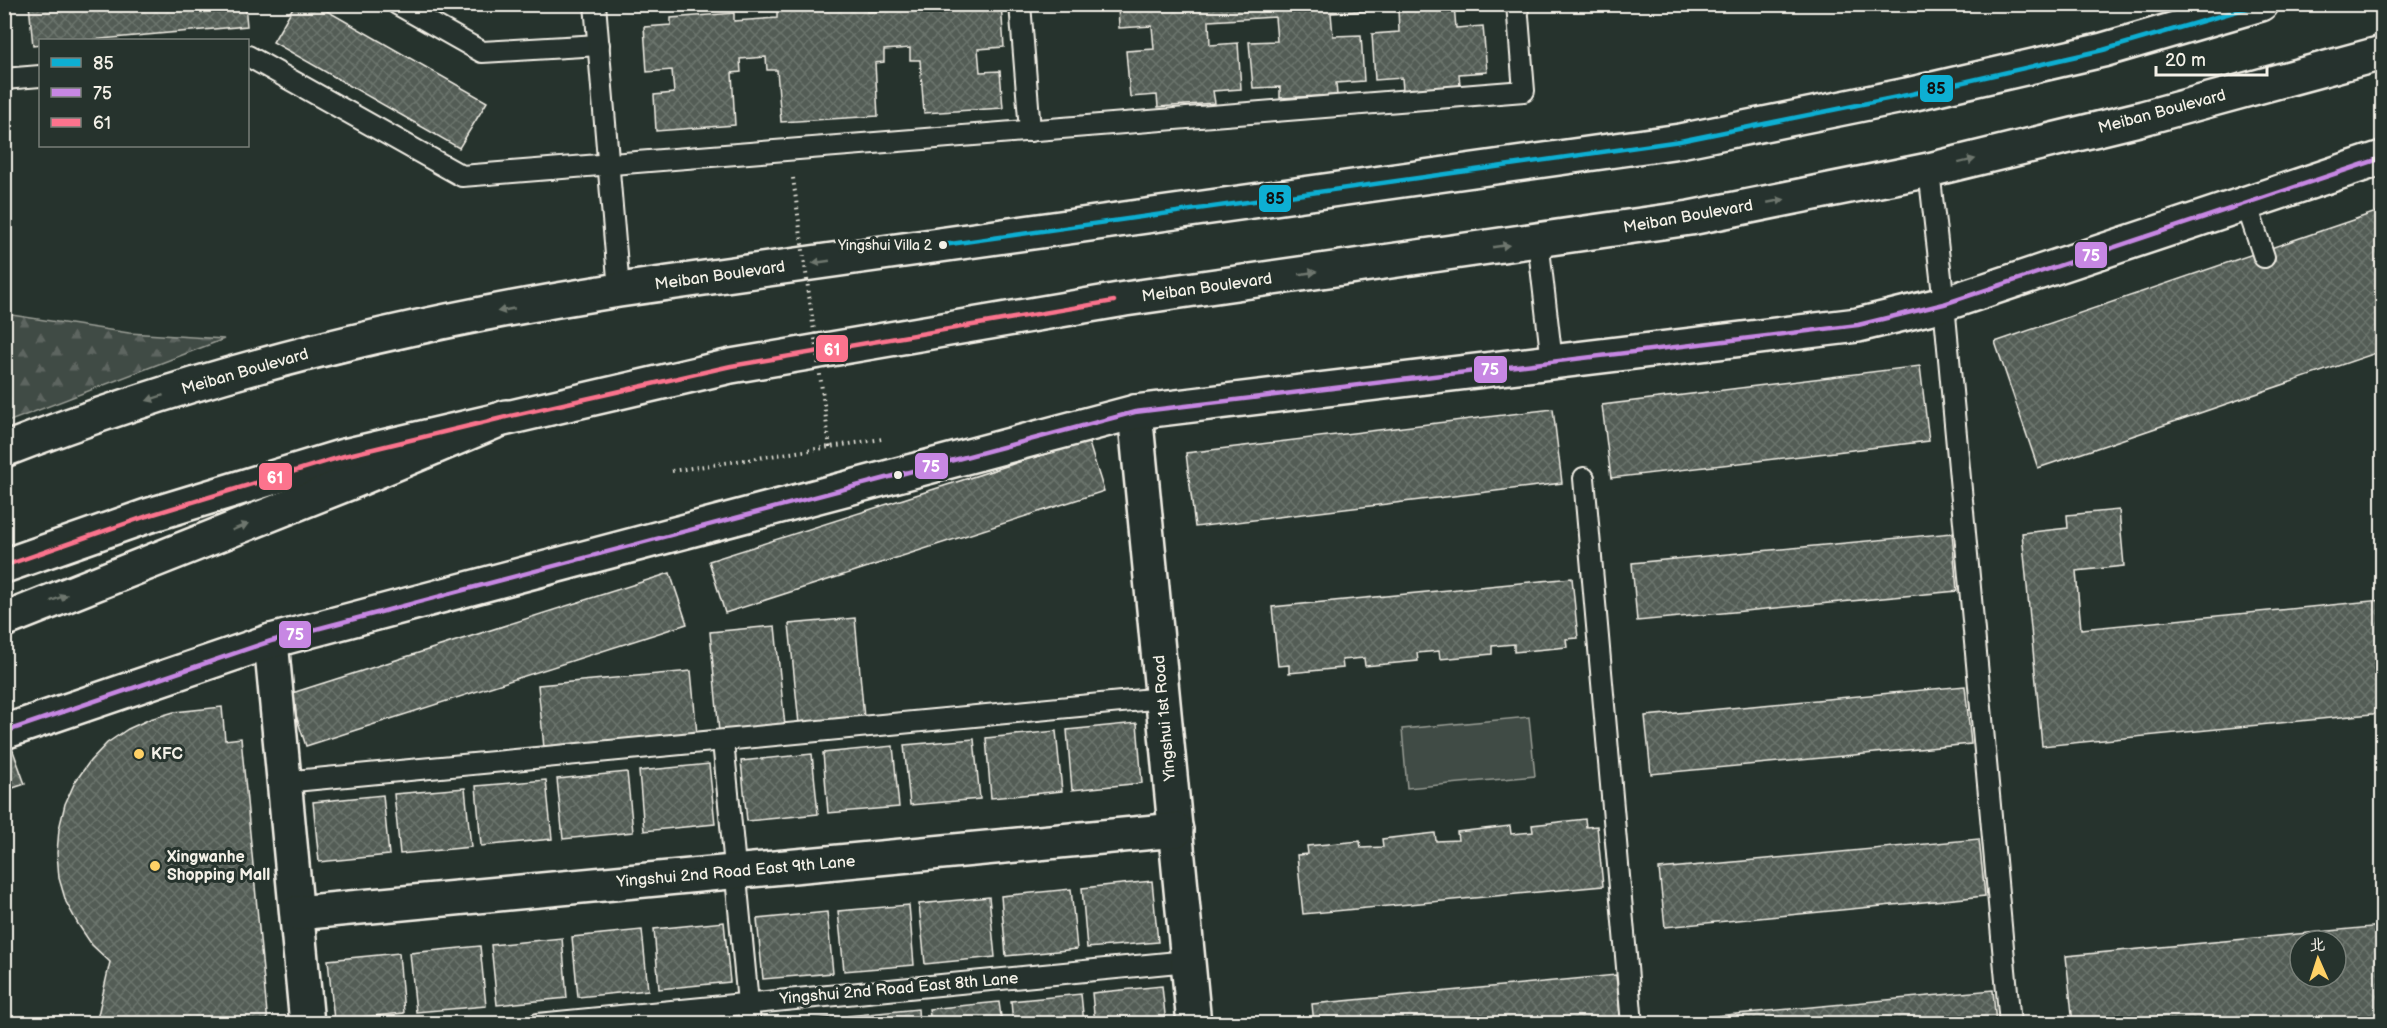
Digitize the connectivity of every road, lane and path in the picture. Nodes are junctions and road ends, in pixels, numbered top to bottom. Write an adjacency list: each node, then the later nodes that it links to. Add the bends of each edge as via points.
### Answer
1 (397, 4): 6 (lane, via 482,52)
2 (596, 4): 6 (lane)
3 (1020, 4): 11 (lane)
4 (1517, 4): 11 (lane, via 1524,91)
5 (2261, 4): 19 (main road, Meiban Boulevard, one-way to 19, via 2080,55 1680,141)
6 (599, 45): 13 (lane)
7 (2382, 53): 14 (main road, Meiban Boulevard, one-way to 7, via 2143,118)
8 (249, 57): 13 (lane, via 462,176)
9 (39, 76): 10 (lane)
10 (4, 79)
11 (1030, 130): 13 (lane)
12 (2382, 158): 16 (main road)
13 (609, 164): 19 (lane)
14 (1929, 170): 17 (main road, Meiban Boulevard, one-way to 14, via 1690,218); 20 (lane)
15 (793, 178): 25 (path, bridge)
16 (2246, 203): 18 (lane); 20 (main road)
17 (1538, 240): 21 (lane); 23 (main road, Meiban Boulevard, one-way to 17, via 742,364 1125,299)
18 (2264, 257)
19 (619, 290): 26 (main road, Meiban Boulevard, one-way to 26, via 374,337 265,365)
20 (1944, 304): 21 (main road, via 1858,325); 46 (lane)
21 (1552, 362): 22 (main road)
22 (1136, 412): 31 (main road); 32 (main road, Yingshui 1st Road)
23 (506, 417): 29 (main road, Meiban Boulevard, via 344,456 147,516); 30 (main road, one-way to 23)
24 (887, 439): 25 (path)
25 (830, 448): 27 (path)
26 (4, 450)
27 (672, 471)
28 (1584, 478): 45 (lane)
29 (4, 566)
30 (4, 620)
31 (271, 641): 33 (main road); 35 (main road)
32 (1163, 699): 34 (lane); 36 (main road, Yingshui 1st Road)
33 (4, 732)
34 (723, 741): 35 (lane); 37 (lane)
35 (284, 782): 38 (main road)
36 (1176, 830): 37 (main road, Yingshui 2nd Road East 9th Lane); 39 (main road, Yingshui 1st Road)
37 (736, 872): 38 (main road, Yingshui 2nd Road East 9th Lane); 40 (lane)
38 (297, 913): 41 (main road)
39 (1188, 961): 40 (lane, Yingshui 2nd Road East 8th Lane); 44 (main road, Yingshui 1st Road)
40 (748, 1003): 42 (lane, Yingshui 2nd Road East 8th Lane); 43 (lane)
41 (307, 1023)
42 (538, 1023)
43 (750, 1023)
44 (1194, 1023)
45 (1632, 1023)
46 (2010, 1023)

